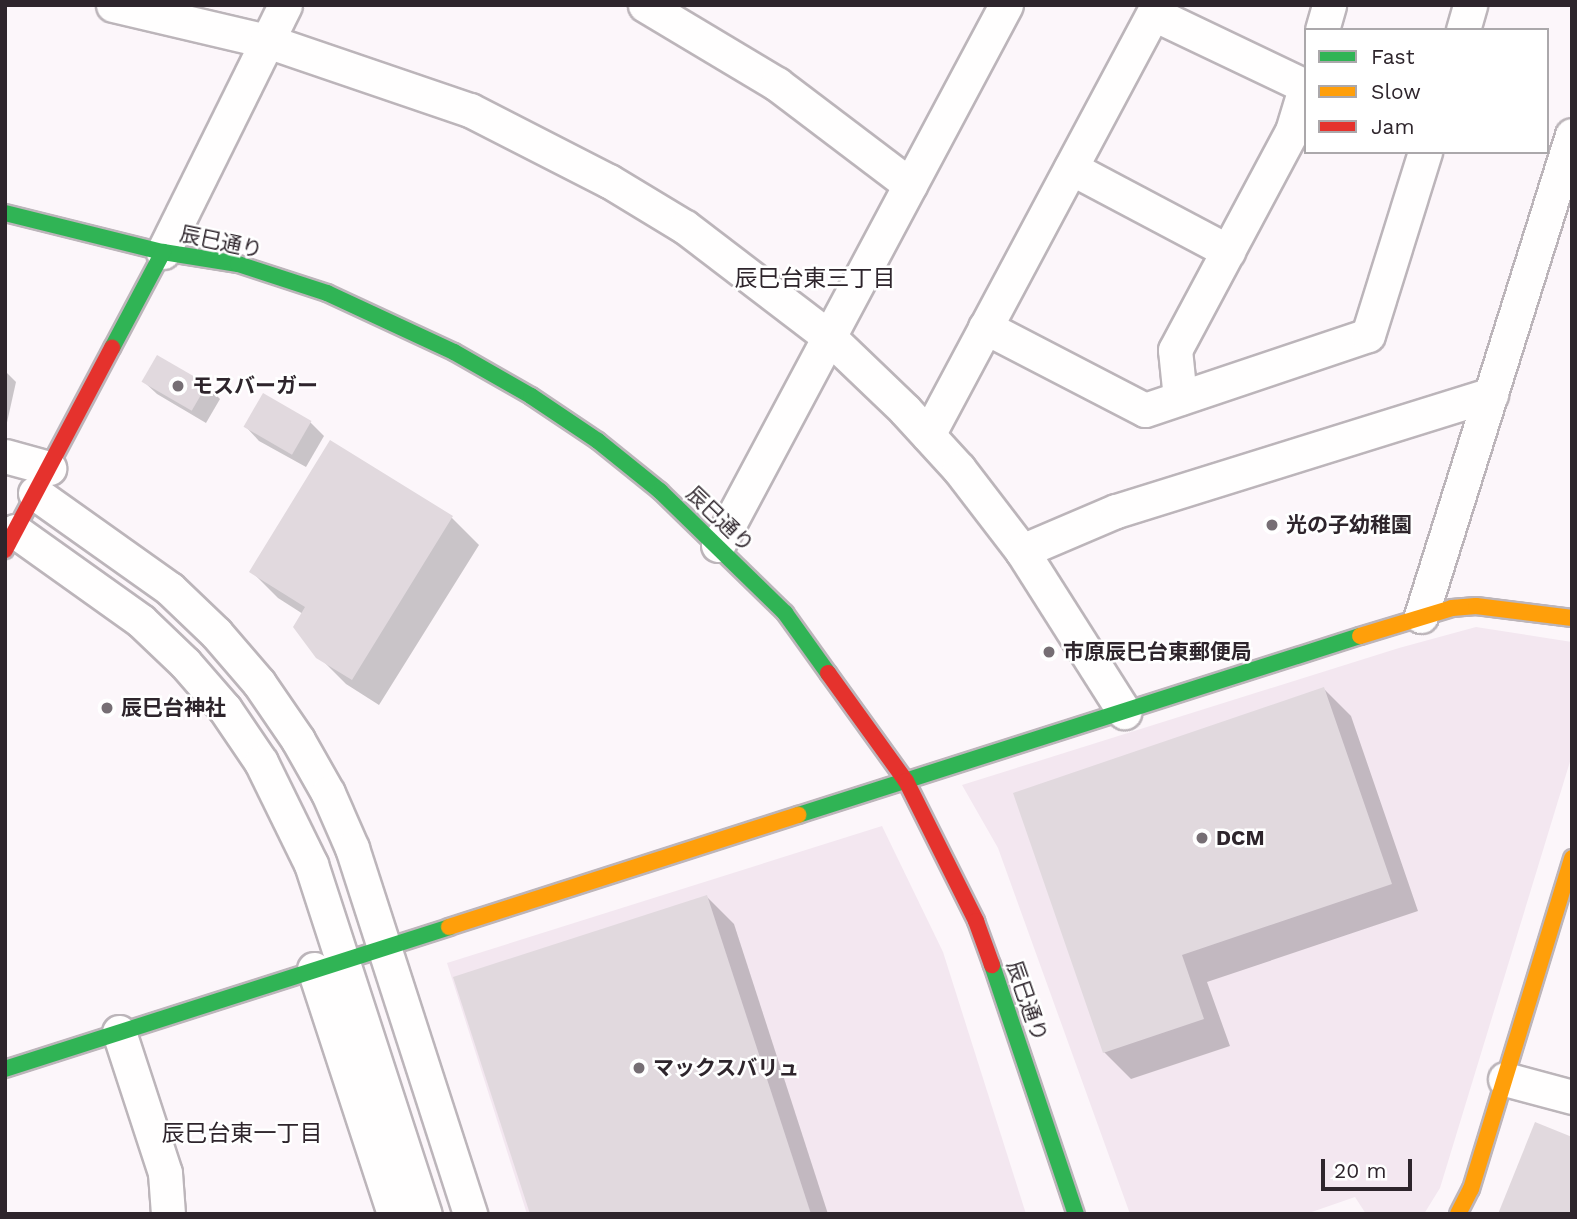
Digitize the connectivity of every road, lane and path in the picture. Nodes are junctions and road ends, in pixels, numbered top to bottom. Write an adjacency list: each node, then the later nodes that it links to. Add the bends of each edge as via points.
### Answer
1 (113, 5): 10 (street)
2 (285, 5): 10 (street)
3 (645, 5): 16 (street, via 778,84)
4 (1329, 5): 8 (street)
5 (1470, 5): 9 (street)
6 (1002, 7): 16 (street)
7 (1156, 10): 11 (street); 15 (street)
8 (1323, 28)
9 (1464, 28)
10 (267, 41): 19 (street); 21 (street, via 470,110 530,139 685,227)
11 (1304, 85)
12 (1304, 92): 18 (street, via 1292,131)
13 (1572, 135): 22 (street)
14 (1424, 154): 23 (street, via 1368,335)
15 (1071, 168): 18 (street); 20 (street)
16 (911, 185): 21 (street)
17 (5, 213): 19 (street, 辰巳通り)
18 (1228, 251): 23 (street, via 1175,350)
19 (163, 252): 26 (street); 28 (street, 辰巳通り, via 238,264 327,293 454,352 598,441)
20 (985, 327): 23 (street, via 1145,410); 24 (street)
21 (829, 337): 24 (street); 28 (street)
22 (1491, 394): 29 (street, via 1116,511); 30 (street)
23 (1180, 398)
24 (928, 435): 29 (street)
25 (5, 456): 26 (street)
26 (42, 480): 27 (street); 32 (street, via 170,589)
27 (10, 540): 33 (street, via 141,621)
28 (718, 545): 35 (street, 辰巳通り, via 785,613)
29 (1022, 551): 34 (street)
30 (1422, 617): 31 (street, via 1476,606); 34 (street)
31 (1572, 618)
32 (259, 683): 33 (street); 37 (street, via 328,793)
33 (225, 709): 38 (street, via 261,762 312,864)
34 (1124, 712): 35 (street)
35 (906, 782): 37 (street); 47 (street, 辰巳通り, via 976,922)
36 (1572, 858): 41 (street)
37 (386, 946): 38 (street); 46 (street)
38 (329, 964): 39 (street); 44 (street); 45 (street)
39 (119, 1032): 40 (street); 43 (street, via 165,1173)
40 (5, 1069)
41 (1505, 1079): 42 (street); 48 (street, via 1471,1189)
42 (1572, 1097)
43 (168, 1214)
44 (394, 1214)
45 (425, 1214)
46 (470, 1214)
47 (1076, 1214)
48 (1458, 1214)

